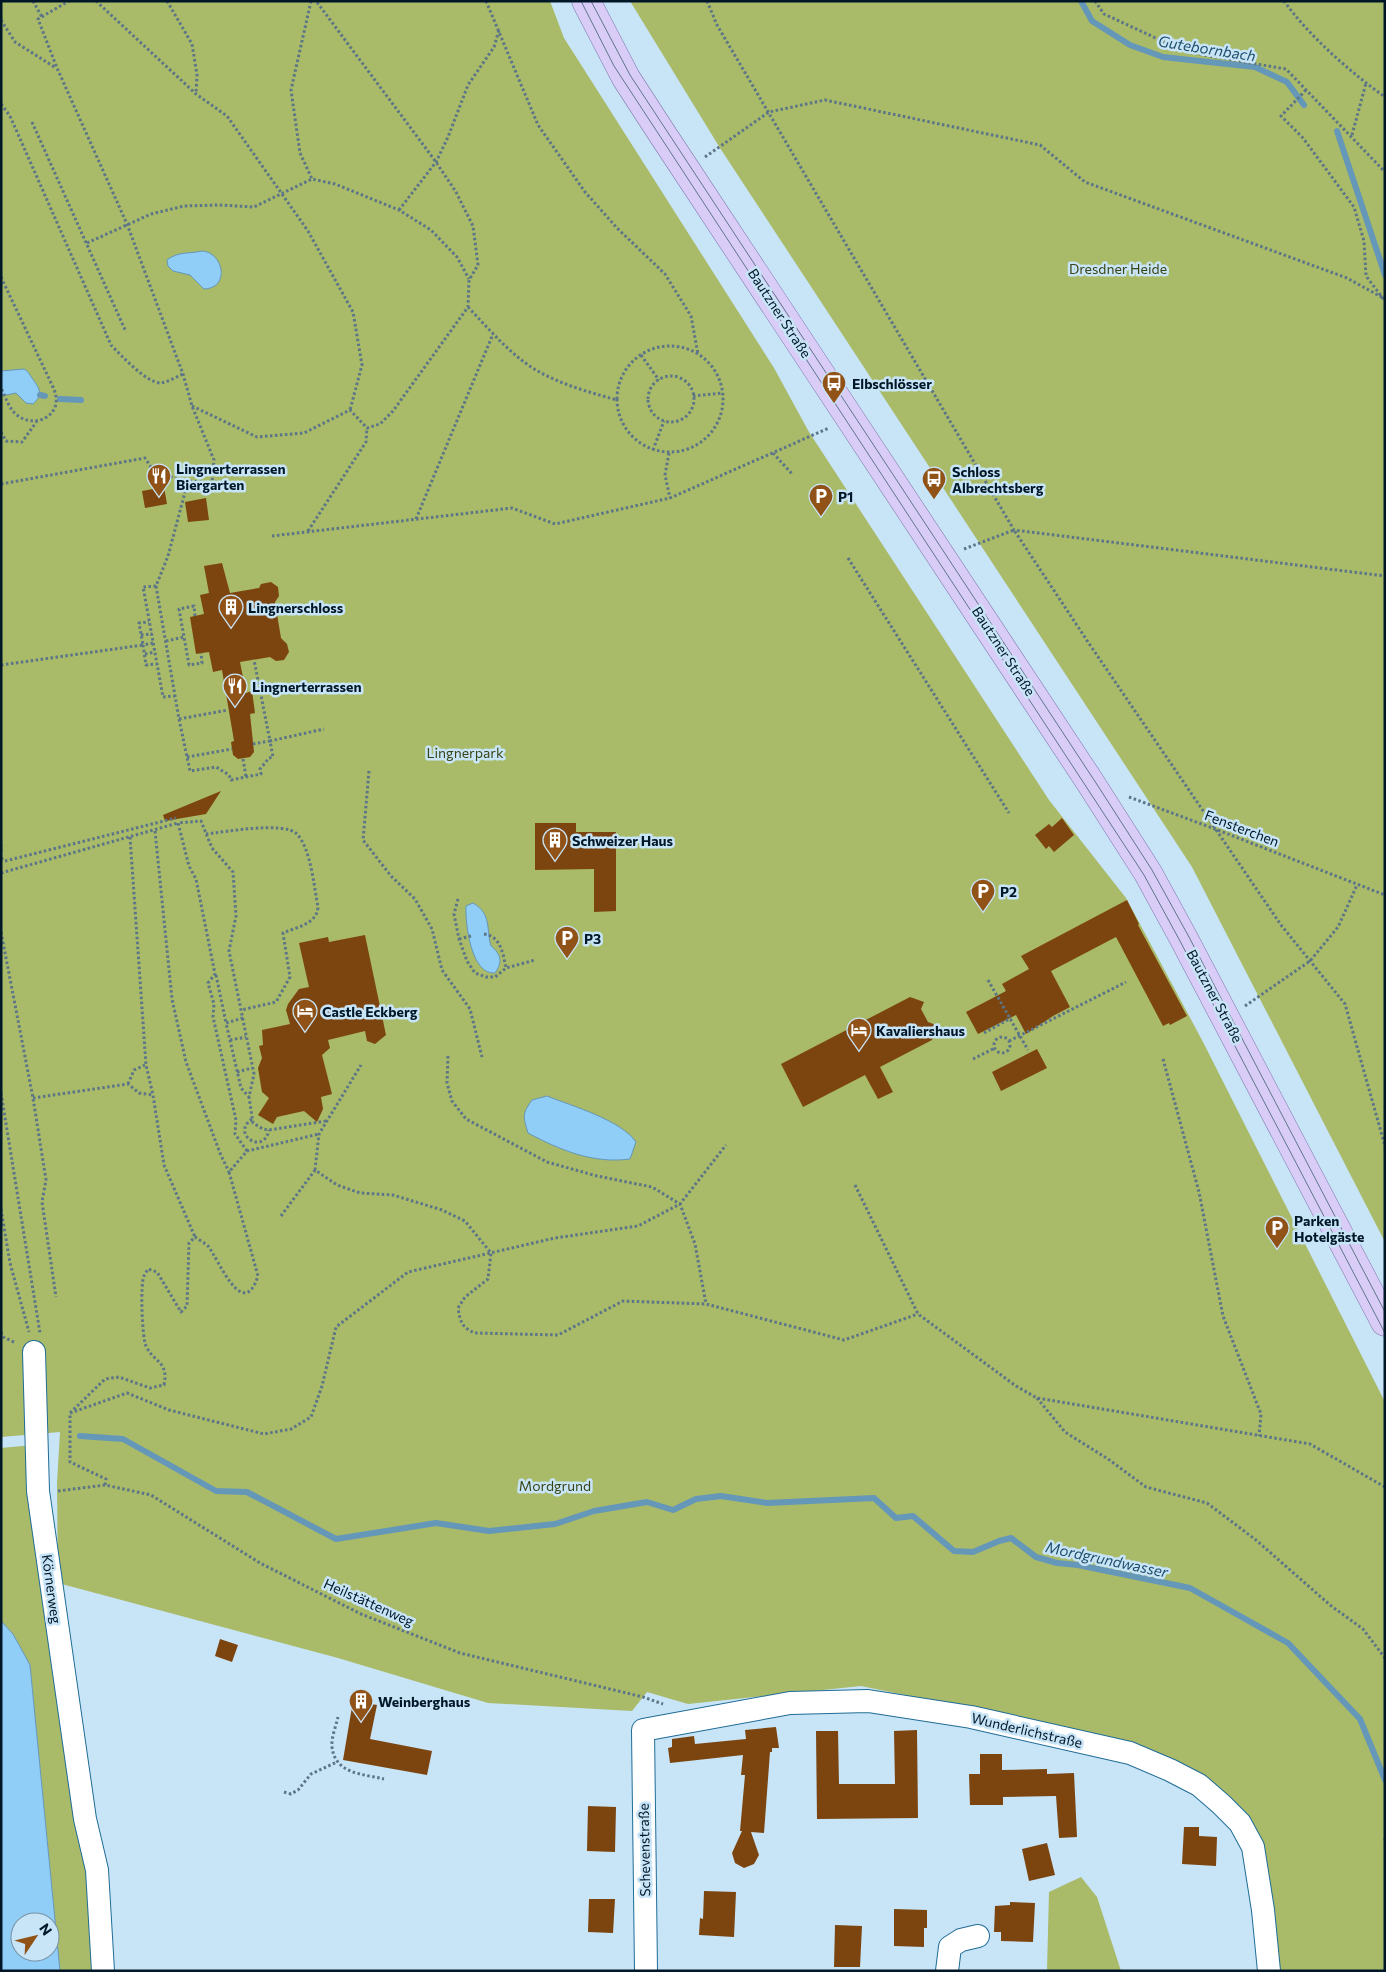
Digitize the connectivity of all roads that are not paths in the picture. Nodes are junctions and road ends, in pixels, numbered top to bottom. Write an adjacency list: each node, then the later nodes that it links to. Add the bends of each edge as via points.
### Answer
1 (586, 1): 2 (main road, Bautzner Straße, via 626,78 1148,873)
2 (1385, 1322)
3 (34, 1352): 6 (street, Körnerweg, via 38,1491 85,1819 97,1870)
4 (643, 1730): 7 (street, Schevenstraße); 9 (street, Wunderlichstraße, via 790,1703 868,1701 971,1717 1130,1753 1198,1785 1240,1823 1253,1847)
5 (978, 1936): 8 (street, via 950,1947)
6 (103, 1971)
7 (646, 1971)
8 (947, 1971)
9 (1269, 1971)

